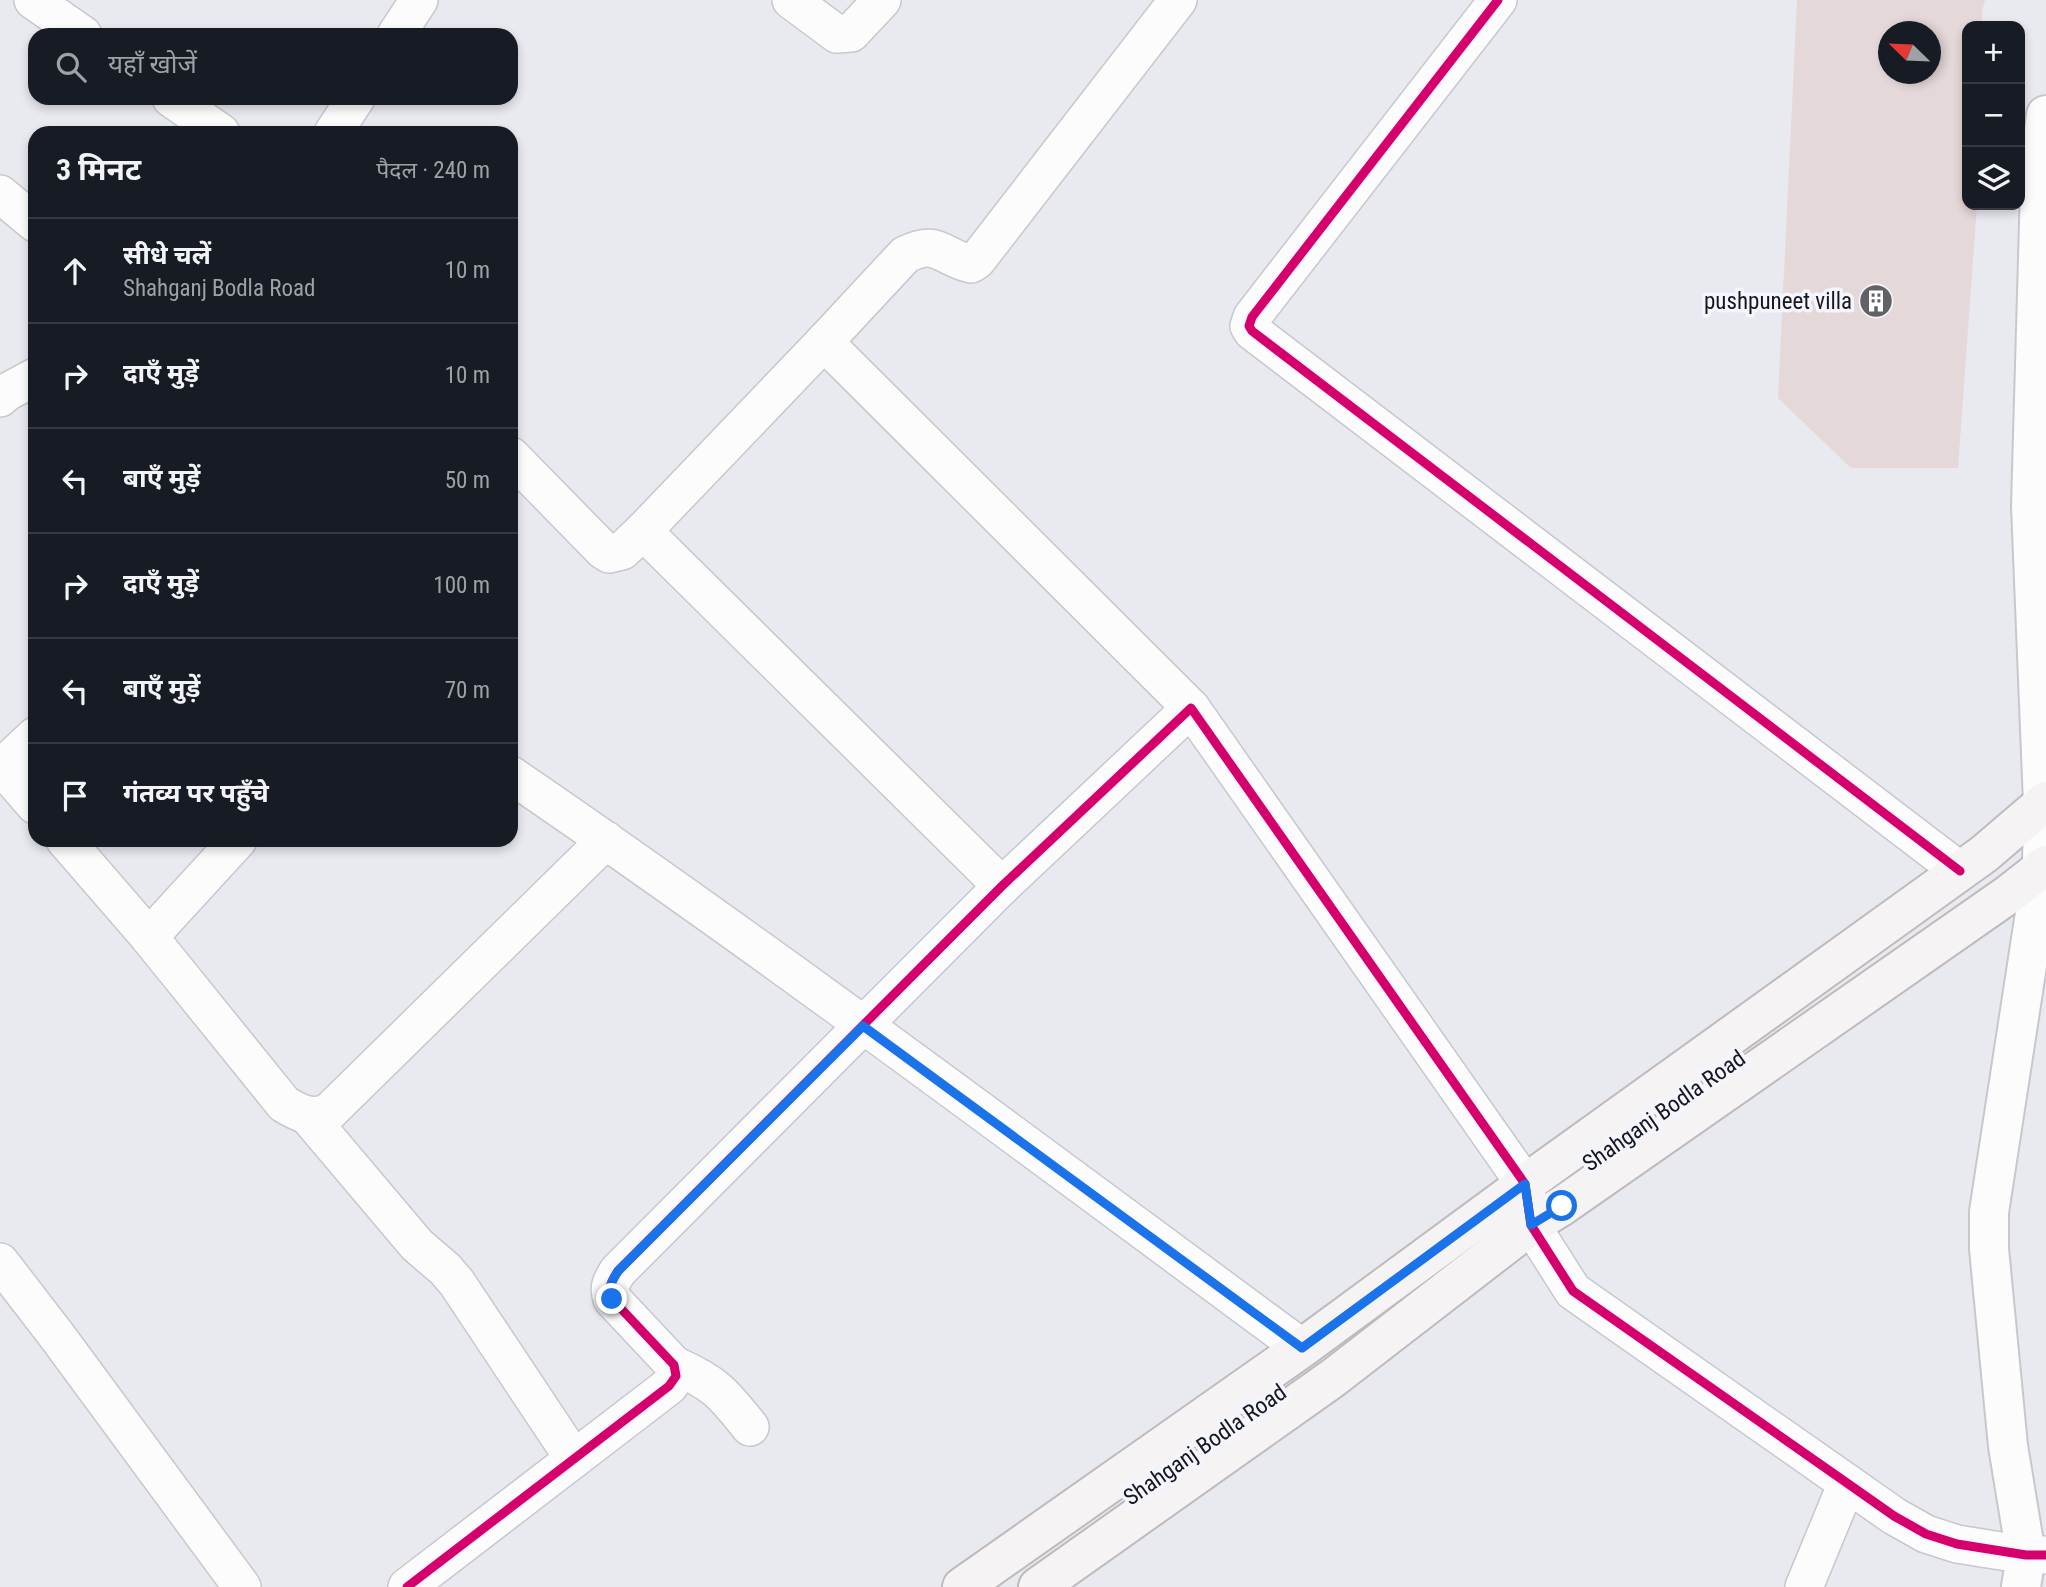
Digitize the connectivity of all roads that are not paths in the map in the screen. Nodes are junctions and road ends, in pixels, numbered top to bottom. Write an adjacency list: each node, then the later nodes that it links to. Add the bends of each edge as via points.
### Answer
1 (33, 0): 7 (street)
2 (419, 0): 8 (street)
3 (791, 0): 4 (street, via 837,34 851,33)
4 (882, 0)
5 (1178, 0): 16 (street, via 977,260 962,262 930,246 905,255)
6 (1498, 0): 29 (street, via 1249,326)
7 (73, 28)
8 (401, 28)
9 (181, 105): 12 (street)
10 (351, 105): 13 (street)
11 (2046, 115): 24 (main road, via 2041,152 2031,506)
12 (211, 126)
13 (338, 126)
14 (0, 194): 15 (street)
15 (28, 217)
16 (824, 342): 18 (street); 19 (street)
17 (518, 463): 18 (street, via 609,554 622,551)
18 (643, 531): 30 (street)
19 (1191, 708): 30 (street); 34 (street)
20 (28, 742): 21 (street)
21 (1, 766): 23 (street)
22 (518, 780): 25 (street)
23 (28, 797)
24 (2044, 802): 28 (main road); 29 (main road)
25 (606, 840): 32 (street); 33 (street, via 329,1112)
26 (71, 847): 31 (street)
27 (232, 847): 31 (street)
28 (2044, 866): 35 (main road, Shahganj Bodla Road); 42 (main road, via 1989,1212 2008,1447)
29 (1960, 871): 34 (main road)
30 (1002, 886): 32 (street)
31 (149, 937): 33 (street, via 284,1104)
32 (863, 1026): 37 (street); 38 (street, via 611,1281 612,1299)
33 (308, 1116): 40 (street, via 417,1245 457,1283)
34 (1525, 1184): 35 (street); 37 (main road)
35 (1531, 1225): 41 (street, via 1573,1291); 46 (main road, Shahganj Bodla Road, via 1333,1378)
36 (0, 1262): 43 (street)
37 (1302, 1348): 45 (main road)
38 (674, 1365): 39 (street, via 711,1383); 40 (street, via 676,1376 669,1386)
39 (750, 1427)
40 (575, 1459): 44 (street)
41 (1847, 1483): 42 (street, via 1926,1534); 47 (street)
42 (2031, 1566)
43 (242, 1587)
44 (407, 1587)
45 (962, 1587)
46 (1038, 1587)
47 (1804, 1587)

